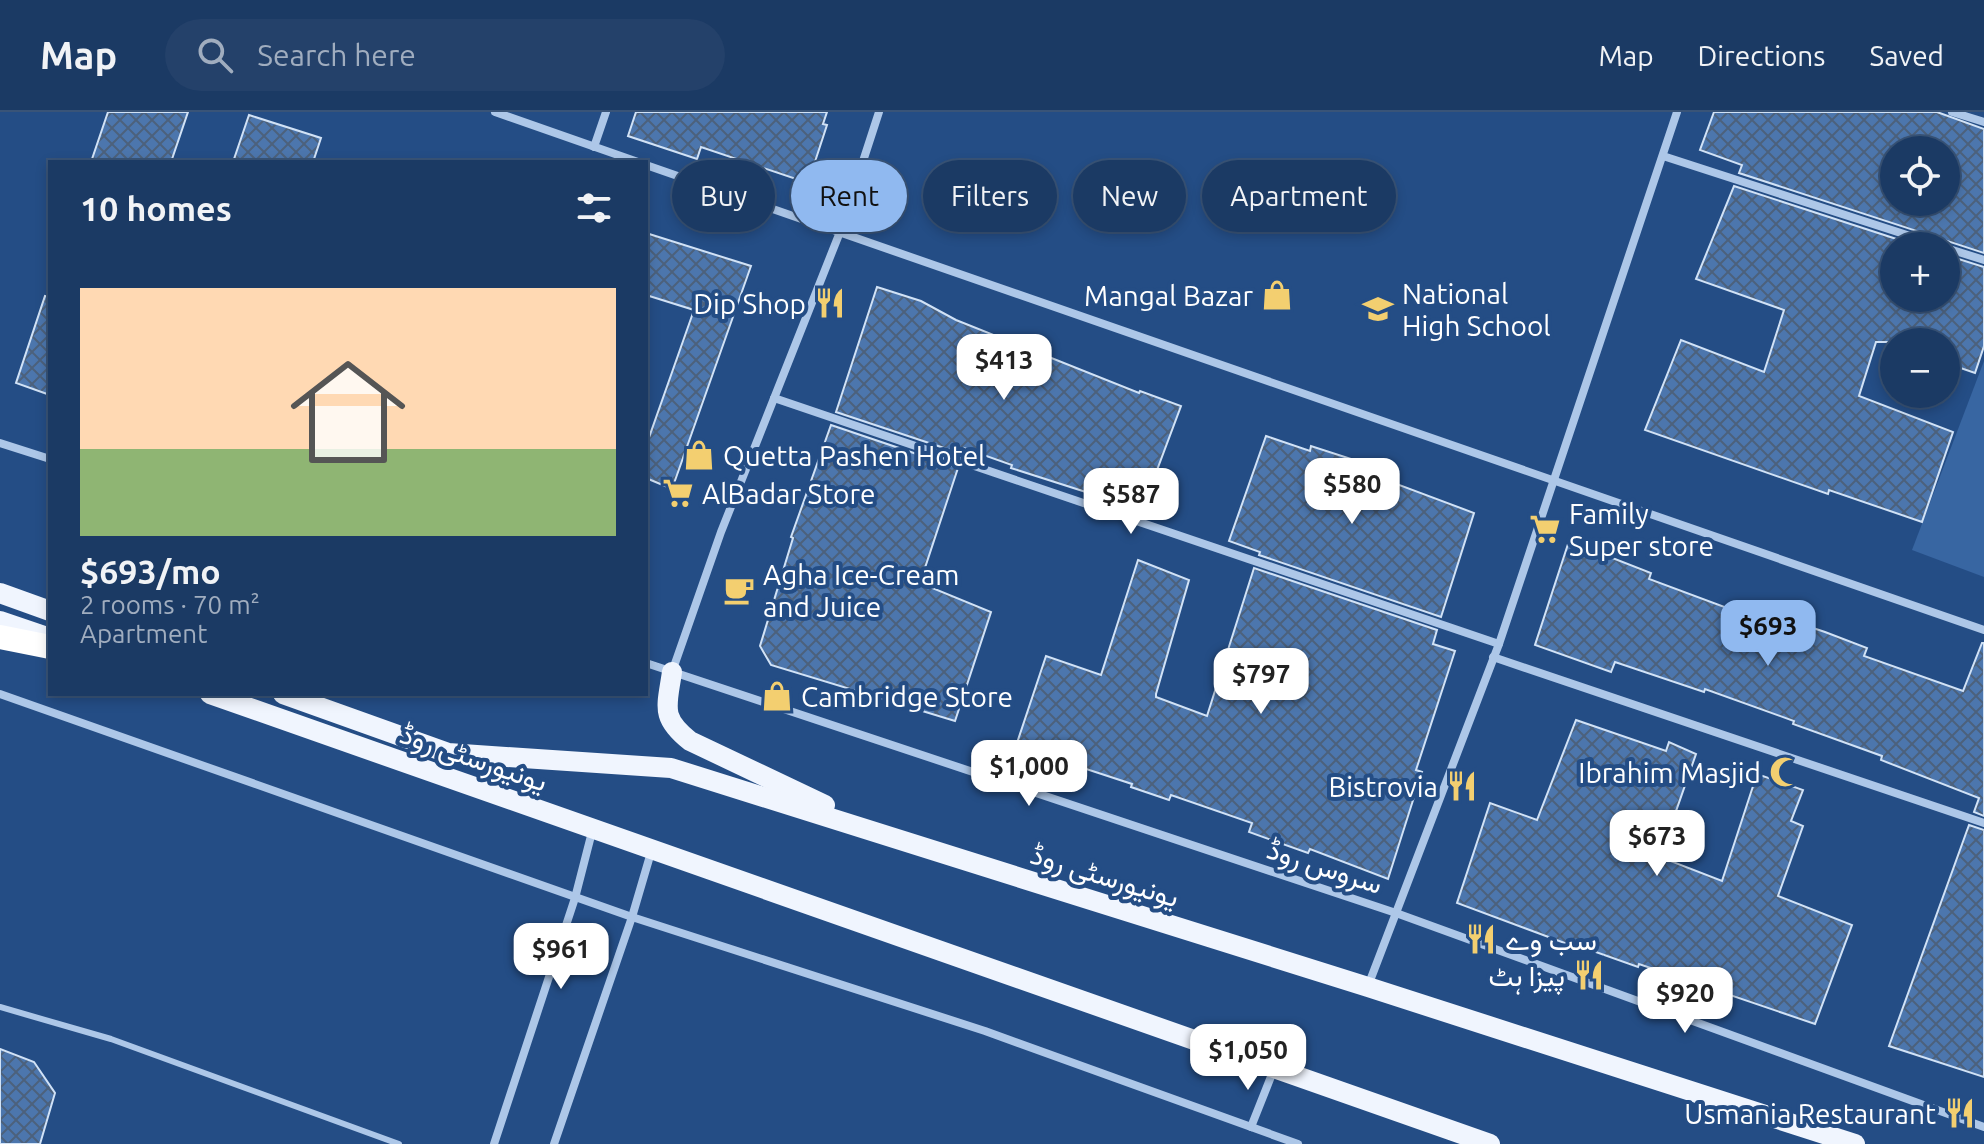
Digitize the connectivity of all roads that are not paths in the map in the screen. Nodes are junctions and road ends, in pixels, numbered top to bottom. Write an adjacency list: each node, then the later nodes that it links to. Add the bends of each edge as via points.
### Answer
1 (495, 112): 7 (street)
2 (606, 112): 7 (street)
3 (879, 112): 10 (street)
4 (1677, 112): 8 (street)
5 (1952, 112): 6 (street)
6 (1984, 122)
7 (594, 147): 9 (street)
8 (1663, 156): 14 (street); 20 (street)
9 (632, 160)
10 (863, 160)
11 (648, 166): 12 (street)
12 (791, 215)
13 (840, 232): 17 (street); 20 (street)
14 (1898, 232)
15 (1960, 252): 16 (street)
16 (1984, 260)
17 (774, 398): 27 (street); 31 (street)
18 (0, 443): 19 (street)
19 (48, 458)
20 (1554, 480): 24 (street); 27 (street)
21 (0, 593): 22 (main road)
22 (48, 610)
23 (0, 621): 26 (main road)
24 (1984, 630)
25 (0, 637): 28 (highway)
26 (48, 637)
27 (1499, 644): 29 (street)
28 (48, 647)
29 (1493, 657): 35 (street); 40 (street)
30 (648, 664): 31 (street, سروس روڈ)
31 (672, 672): 37 (main road, via 667,713 674,729 690,741); 40 (street, سروس روڈ)
32 (0, 694): 39 (street)
33 (216, 696): 36 (main road, یونیورسٹی روڈ)
34 (289, 696): 37 (main road, یونیورسٹی روڈ, via 448,753 671,768)
35 (1984, 823)
36 (593, 828): 38 (main road, یونیورسٹی روڈ); 39 (street)
37 (895, 838): 42 (main road, یونیورسٹی روڈ)
38 (653, 848): 41 (street); 44 (main road, یونیورسٹی روڈ)
39 (575, 898): 41 (street); 48 (street)
40 (1396, 913): 42 (street); 46 (street, سروس روڈ)
41 (632, 917): 45 (street, via 985,1031); 49 (street)
42 (1368, 987): 52 (main road, یونیورسٹی روڈ)
43 (0, 1007): 47 (lane, via 111,1039)
44 (1275, 1068): 45 (street); 51 (main road, یونیورسٹی روڈ)
45 (1251, 1127): 50 (street)
46 (1984, 1127)
47 (399, 1144)
48 (494, 1144)
49 (554, 1144)
50 (1298, 1144)
51 (1490, 1144)
52 (1855, 1144)

